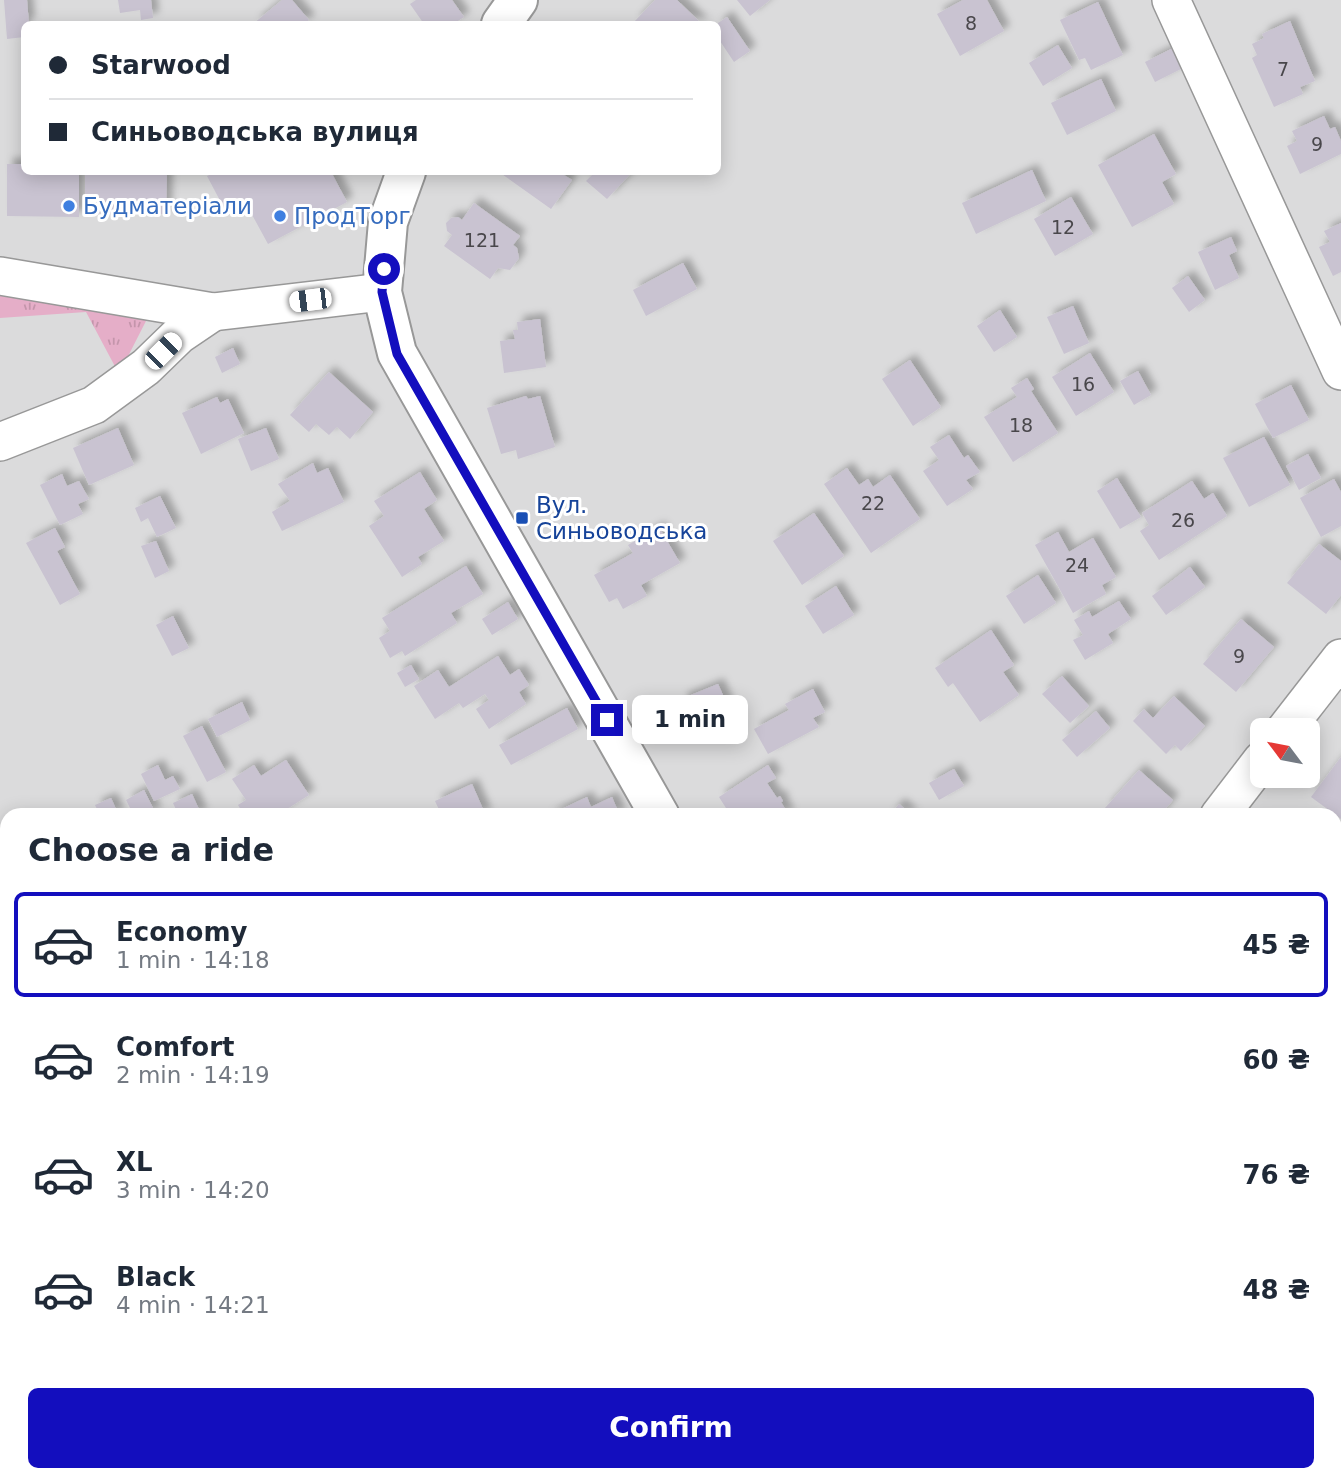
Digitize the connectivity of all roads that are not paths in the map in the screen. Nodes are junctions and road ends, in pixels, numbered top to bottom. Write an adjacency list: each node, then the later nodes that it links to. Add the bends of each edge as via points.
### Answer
1 (518, 0): 3 (street)
2 (1171, 0): 8 (street)
3 (503, 21)
4 (405, 175): 6 (street, via 388,222)
5 (0, 276): 7 (street)
6 (382, 292): 7 (street); 13 (street, via 397,354)
7 (213, 312): 9 (street, via 94,404)
8 (1341, 371)
9 (0, 442)
10 (1341, 658): 11 (street)
11 (1294, 718)
12 (1250, 776): 14 (street)
13 (655, 808)
14 (1225, 808)

